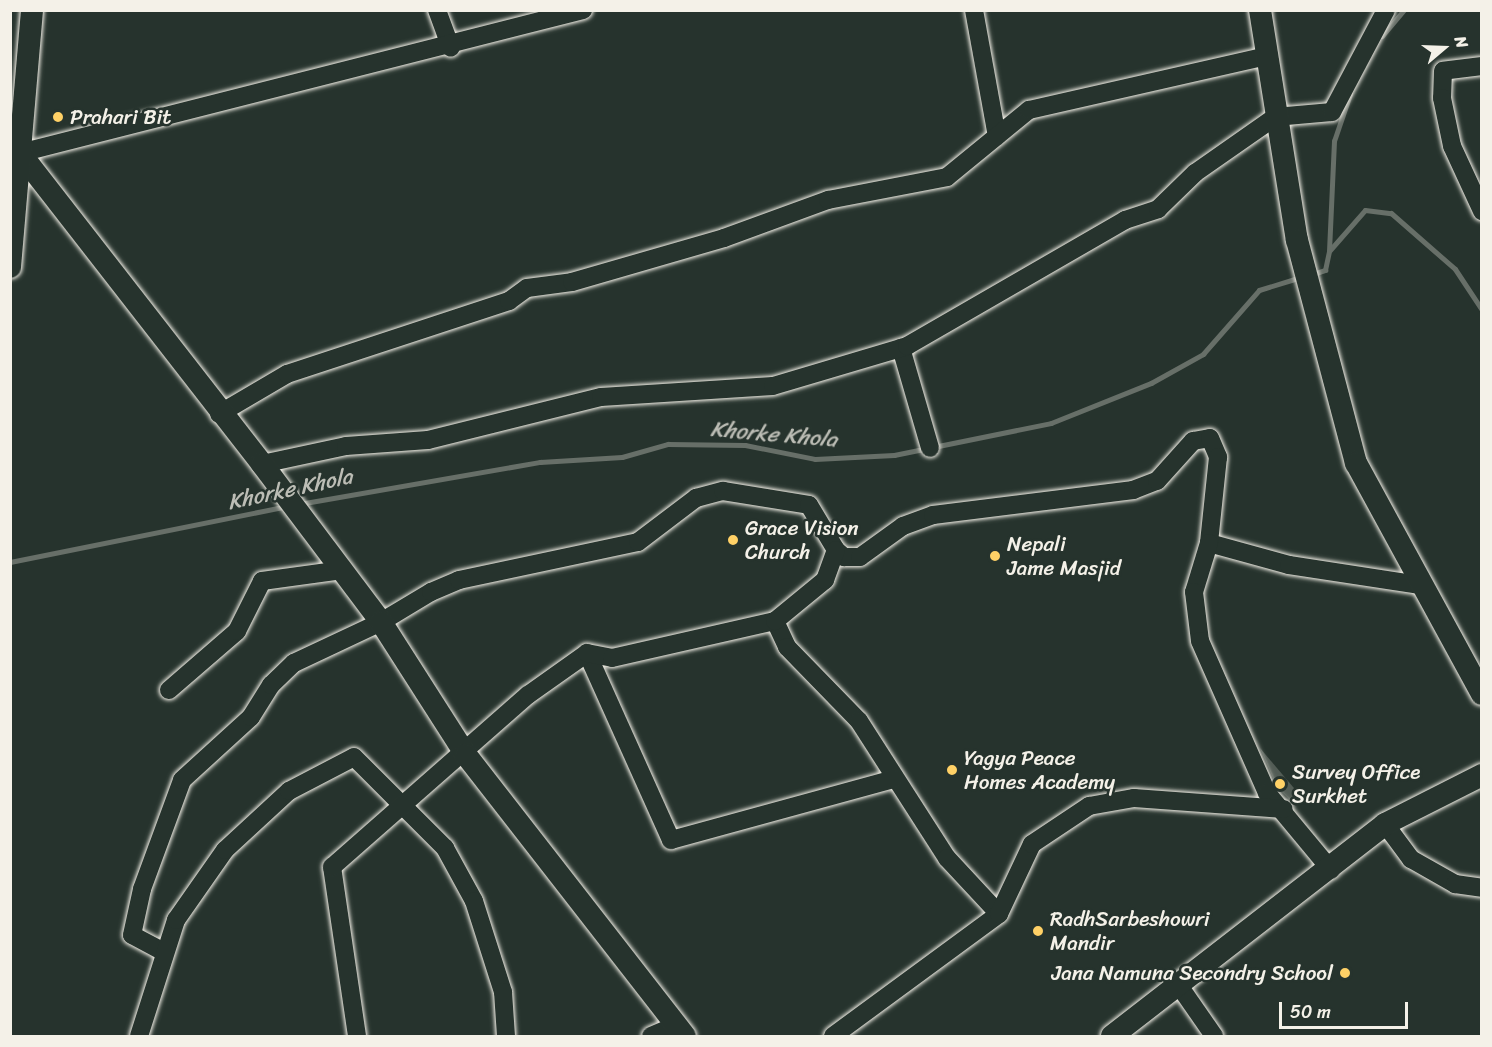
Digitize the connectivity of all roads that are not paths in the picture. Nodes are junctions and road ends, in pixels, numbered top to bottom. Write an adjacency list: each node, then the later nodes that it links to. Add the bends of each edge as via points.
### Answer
1 (32, 10): 10 (main road)
2 (437, 10): 7 (street)
3 (583, 10): 7 (street)
4 (974, 10): 12 (street)
5 (1260, 10): 8 (main road)
6 (1386, 10): 11 (street, via 1332,112)
7 (451, 48): 13 (street)
8 (1267, 56): 11 (main road); 12 (street, via 1029,110)
9 (1482, 66): 15 (street, via 1443,71 1442,98 1452,146)
10 (19, 94): 13 (main road)
11 (1275, 117): 17 (street, via 1195,173 1158,209 1125,220); 24 (main road, via 1297,240 1356,463)
12 (997, 136): 18 (street, via 947,177 828,200 724,238 572,282 527,288 509,301 287,374)
13 (20, 153): 14 (main road); 18 (main road)
14 (14, 204): 16 (main road)
15 (1482, 211)
16 (10, 267)
17 (901, 348): 19 (street); 20 (street, via 773,386 601,397 428,440 346,446)
18 (219, 414): 20 (main road)
19 (930, 448)
20 (262, 464): 23 (main road, via 308,531)
21 (1209, 543): 22 (street, via 1218,456 1210,438 1193,441 1157,481 1133,490 933,515 903,526 860,557); 24 (street, via 1289,565); 34 (street, via 1194,592 1200,641 1229,699 1251,763 1267,793)
22 (836, 550): 25 (street, via 825,580); 26 (street, via 809,505 723,491 696,498 638,542 459,580)
23 (342, 570): 26 (main road); 28 (street, via 262,582 237,631)
24 (1420, 585): 29 (main road)
25 (775, 621): 27 (street, via 612,658); 32 (street, via 787,647 859,721)
26 (381, 622): 30 (main road); 39 (street, via 294,663 271,685 251,717 182,780 145,880 132,935)
27 (587, 653): 30 (street, via 528,695); 32 (street, via 671,840)
28 (169, 690)
29 (1482, 694)
30 (466, 755): 33 (street); 41 (main road)
31 (1482, 775): 35 (main road)
32 (894, 779): 38 (street, via 947,858)
33 (406, 804): 39 (street, via 354,758 289,791 225,850 176,920); 43 (street, via 332,867); 44 (street, via 445,848 474,902 502,992)
34 (1284, 809): 36 (street); 38 (street, via 1134,798 1089,806 1032,844)
35 (1385, 824): 36 (main road); 37 (street, via 1411,859 1455,884)
36 (1330, 870): 40 (main road)
37 (1482, 888)
38 (999, 914): 46 (street)
39 (164, 952): 42 (street)
40 (1180, 987): 47 (main road); 48 (street)
41 (681, 1031): 45 (street)
42 (139, 1036)
43 (357, 1036)
44 (506, 1036)
45 (651, 1036)
46 (833, 1036)
47 (1112, 1036)
48 (1214, 1036)

